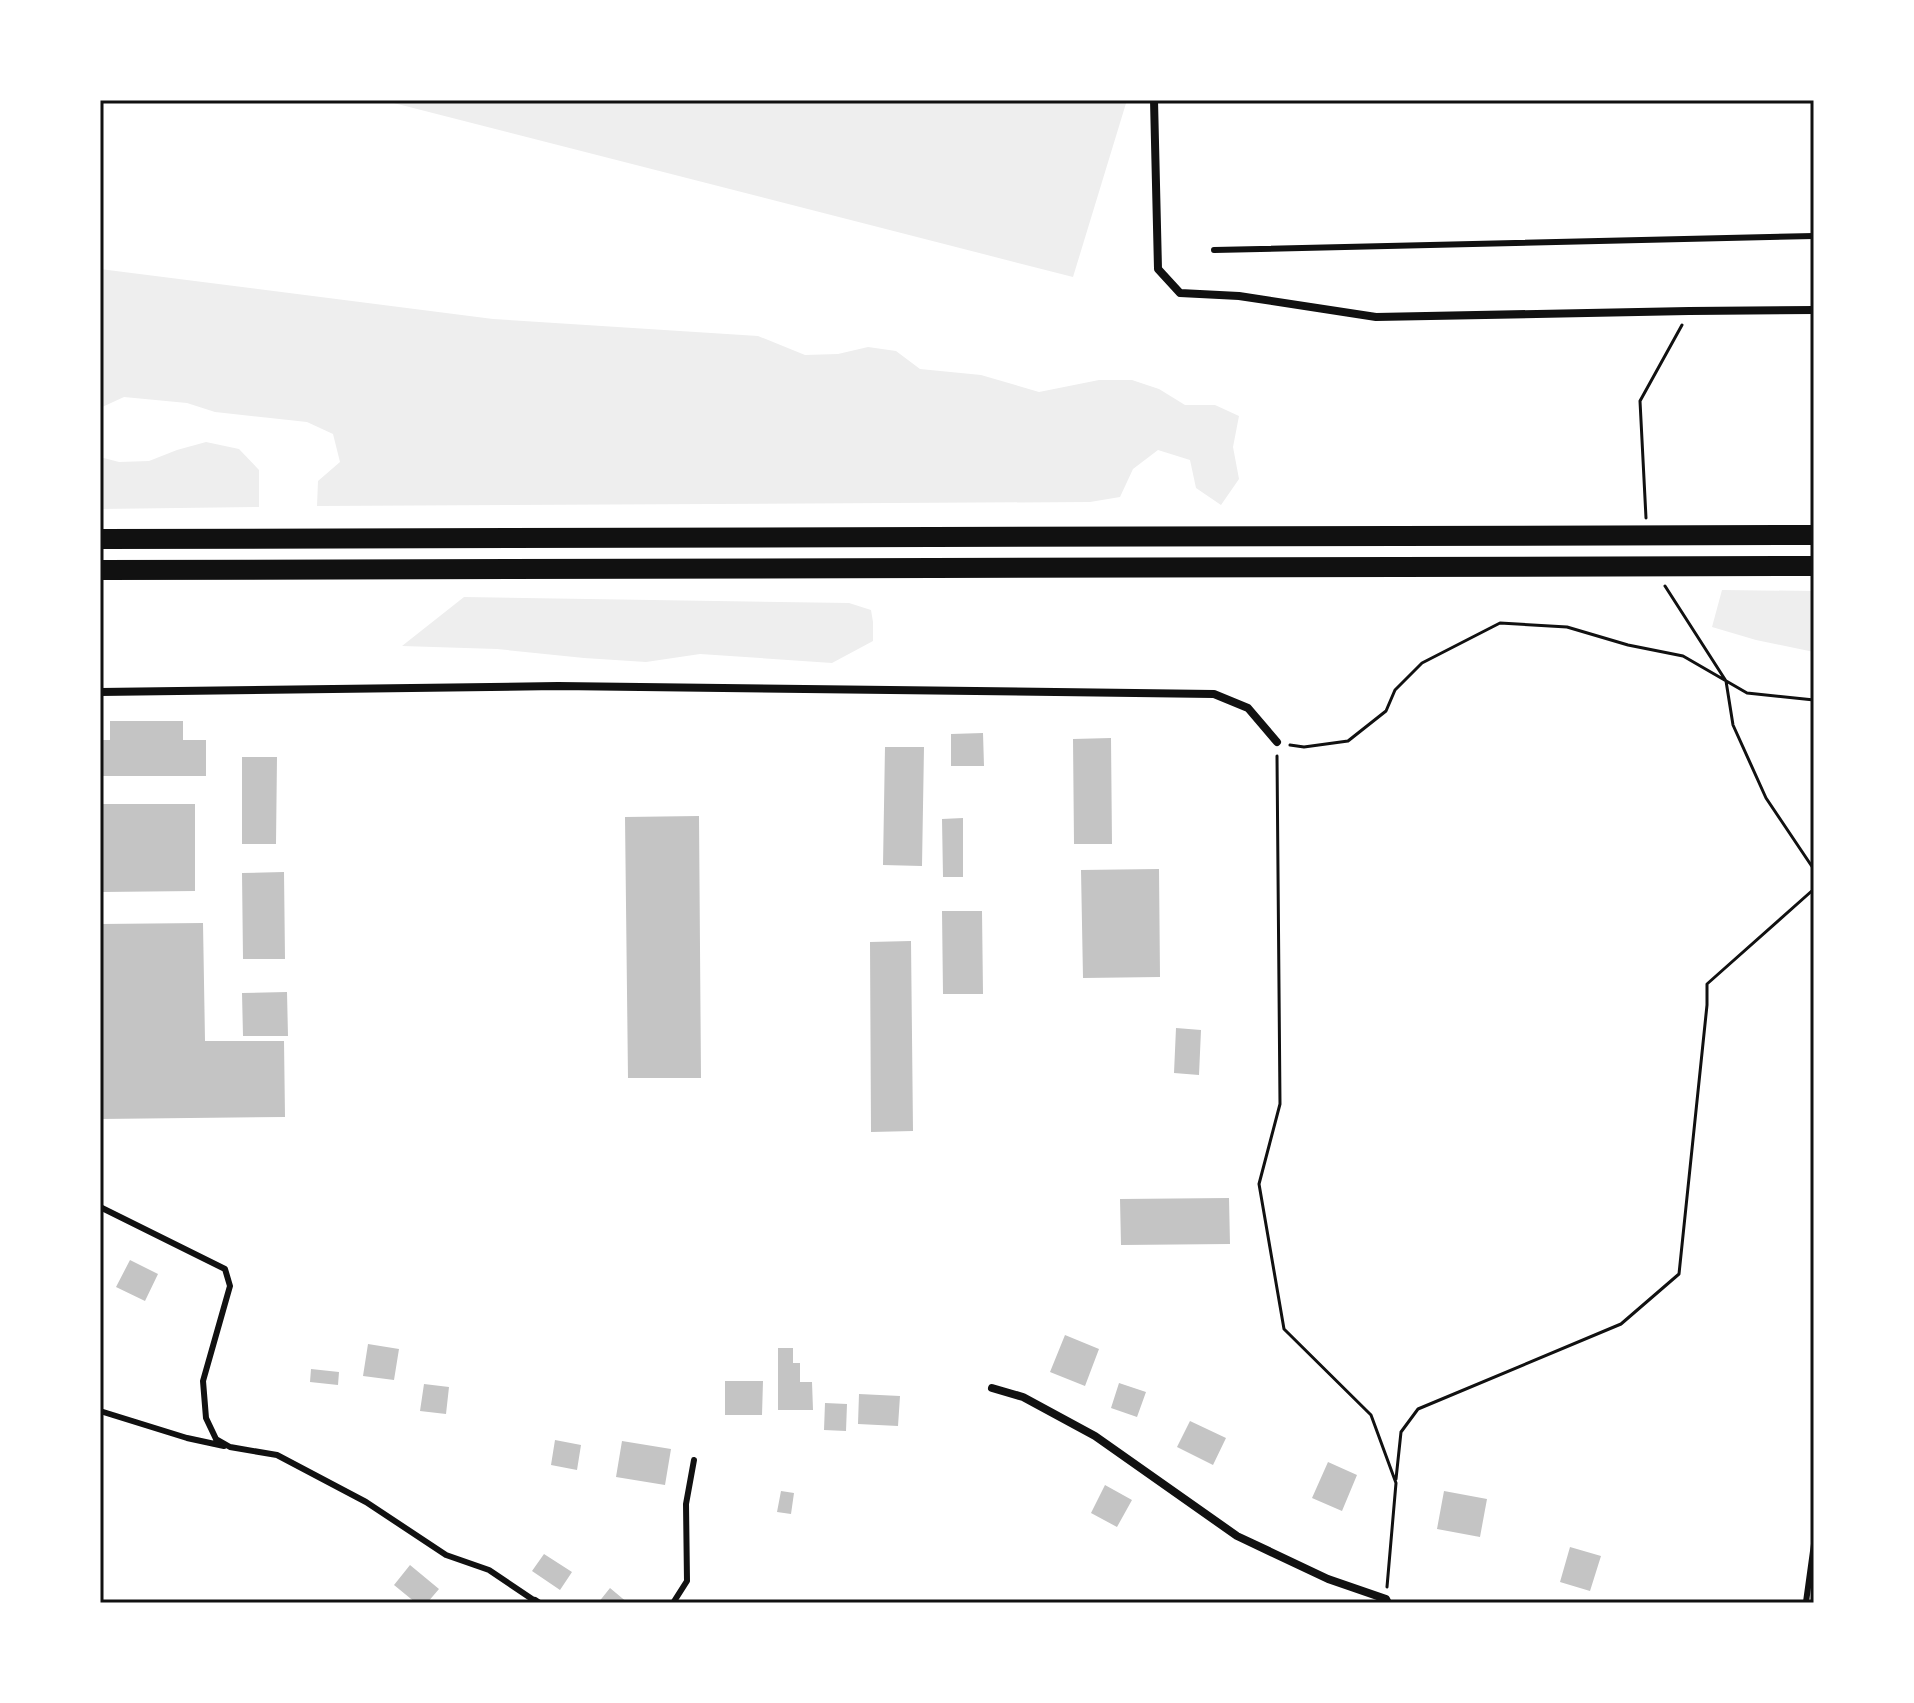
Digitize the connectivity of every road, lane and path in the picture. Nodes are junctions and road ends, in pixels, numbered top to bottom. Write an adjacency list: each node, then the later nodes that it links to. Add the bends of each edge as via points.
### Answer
1 (1154, 100): 5 (street, via 1158,269 1180,293 1239,296 1376,317)
2 (1814, 236): 3 (lane)
3 (1214, 250)
4 (1814, 310): 5 (street)
5 (1689, 311): 6 (path, via 1640,401)
6 (1647, 518)
7 (1814, 535): 8 (highway)
8 (100, 539)
9 (1814, 566): 10 (highway)
10 (100, 570)
11 (1662, 580): 12 (path)
12 (1726, 681): 14 (path, via 1747,693); 15 (path, via 1683,656 1567,627 1500,623 1422,663 1395,690 1386,711 1348,741 1304,747); 16 (path, via 1733,725 1766,798)
13 (100, 692): 15 (street, via 558,686 1214,694 1248,708)
14 (1814, 700)
15 (1277, 742): 23 (path, via 1280,1104 1259,1184 1284,1329 1371,1415)
16 (1814, 877)
17 (1814, 889): 23 (path, via 1707,984 1679,1274 1621,1324 1418,1409 1401,1432)
18 (100, 1207): 21 (lane, via 225,1269 230,1286 203,1381 206,1418 216,1439)
19 (992, 1388): 25 (street, via 1023,1397 1095,1436 1237,1536)
20 (100, 1411): 21 (lane)
21 (230, 1447): 26 (lane, via 277,1455 366,1502 446,1555 489,1570)
22 (694, 1460): 28 (lane, via 686,1504 687,1581)
23 (1396, 1483): 25 (path)
24 (1814, 1544): 27 (lane)
25 (1387, 1601)
26 (536, 1602)
27 (1806, 1602)
28 (673, 1603)

